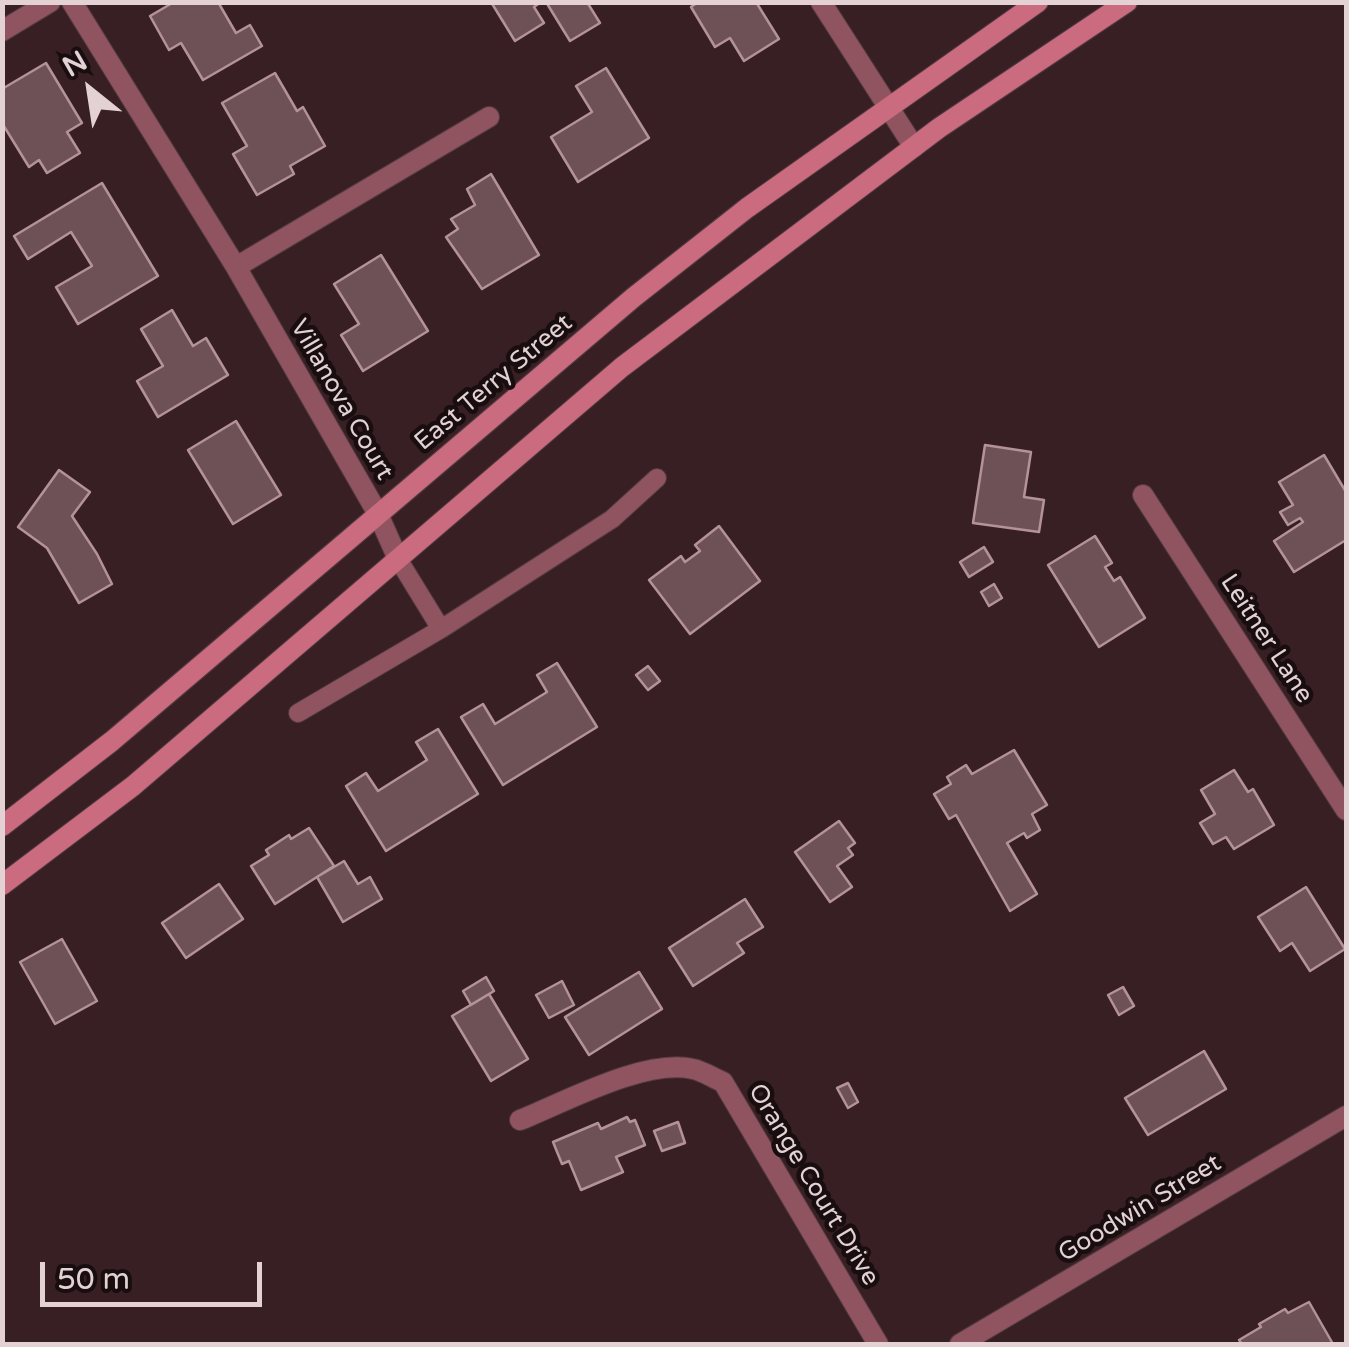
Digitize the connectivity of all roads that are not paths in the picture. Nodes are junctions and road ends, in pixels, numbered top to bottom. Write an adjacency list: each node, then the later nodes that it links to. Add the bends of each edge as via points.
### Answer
1 (50, 2): 6 (street)
2 (72, 2): 10 (street, Villanova Court)
3 (821, 2): 7 (street)
4 (1038, 2): 7 (street, East Terry Street)
5 (1126, 2): 9 (street)
6 (2, 31)
7 (888, 107): 9 (street); 13 (street, East Terry Street, via 648,286)
8 (488, 117): 10 (street)
9 (914, 146): 14 (street, via 622,367)
10 (236, 267): 13 (street, Villanova Court)
11 (657, 478): 15 (lane, via 612,519)
12 (1144, 495): 17 (street, Leitner Lane)
13 (378, 514): 14 (street, Villanova Court); 18 (street, East Terry Street, via 112,742)
14 (398, 559): 15 (lane); 19 (street, via 132,786)
15 (441, 629): 16 (lane)
16 (298, 712)
17 (1346, 810)
18 (2, 826)
19 (2, 885)
20 (1346, 1116): 23 (street, Goodwin Street)
21 (520, 1120): 22 (street, Orange Court Drive, via 657,1070 692,1068 723,1082)
22 (878, 1344)
23 (960, 1344)

